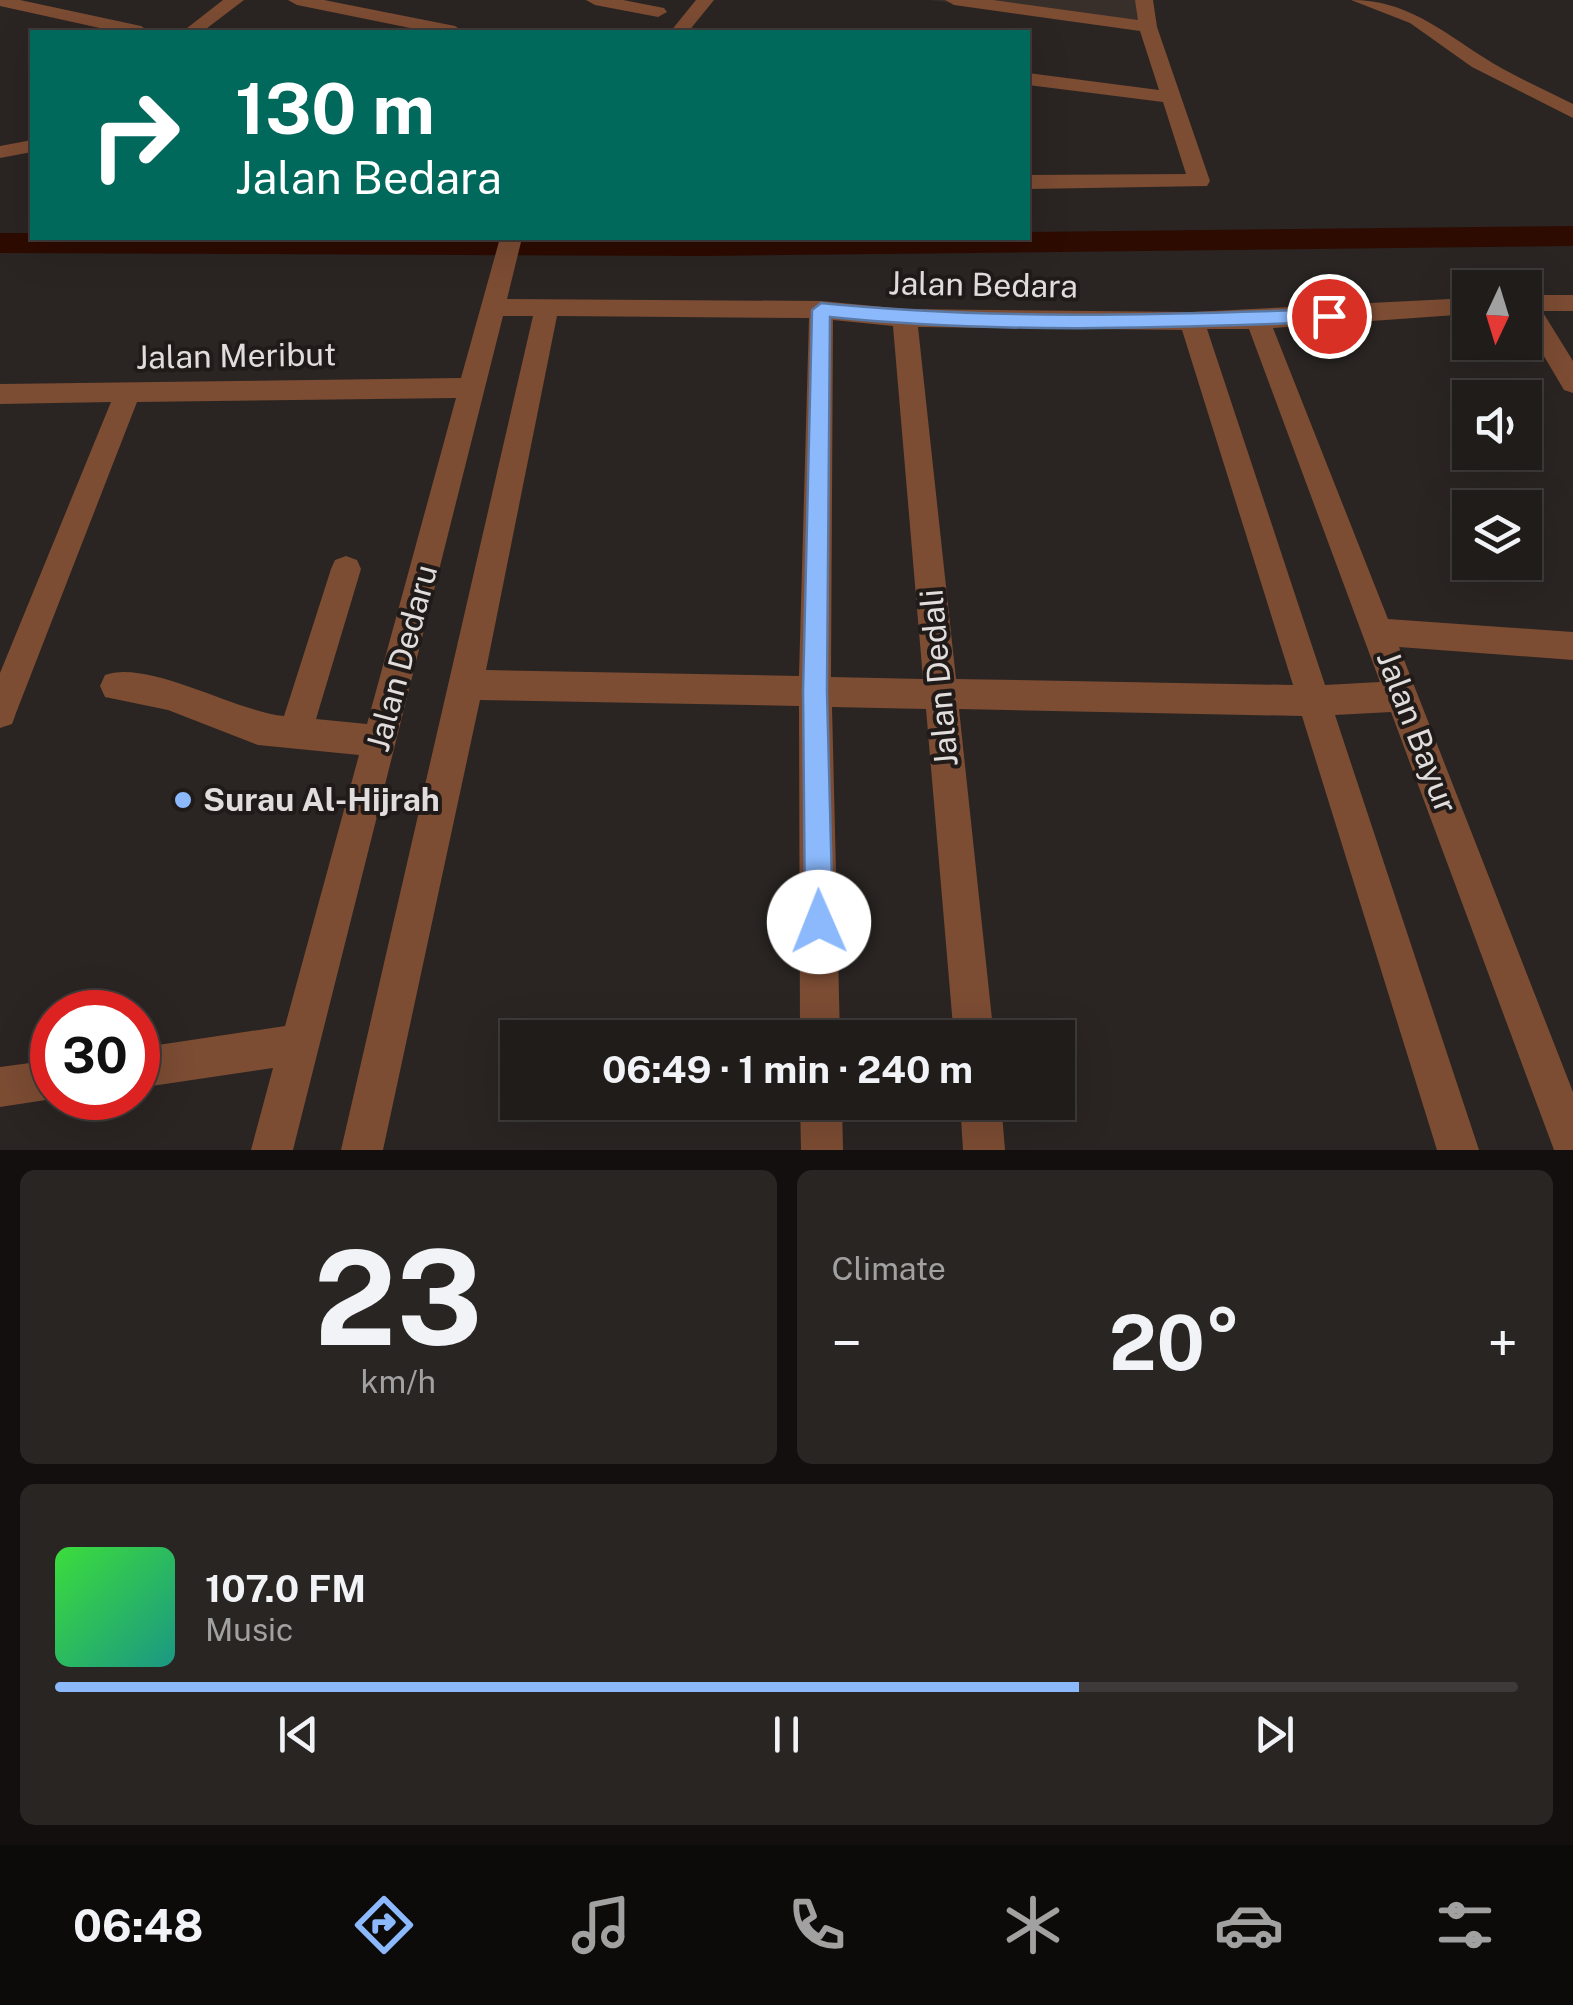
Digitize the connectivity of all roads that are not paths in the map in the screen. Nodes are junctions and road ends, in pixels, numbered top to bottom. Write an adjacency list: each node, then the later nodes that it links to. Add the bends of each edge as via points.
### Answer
1 (235, 0): 12 (street)
2 (297, 0): 13 (street)
3 (595, 0): 9 (street)
4 (705, 0): 15 (street)
5 (954, 0): 10 (street)
6 (1144, 0): 10 (street)
7 (1360, 0): 18 (street, via 1416,18 1479,63)
8 (4, 3): 11 (street)
9 (663, 6): 14 (street)
10 (1148, 27): 17 (street)
11 (132, 30)
12 (194, 30)
13 (445, 30)
14 (642, 30)
15 (680, 30)
16 (1030, 79): 17 (street)
17 (1170, 97): 21 (street, via 1201,177)
18 (1573, 112)
19 (30, 146): 20 (street)
20 (0, 152)
21 (1030, 182)
22 (511, 240): 23 (street, Jalan Dedaru)
23 (497, 294): 26 (street, Jalan Bedara); 34 (street, Jalan Dedaru)
24 (1542, 303): 25 (street)
25 (1573, 303)
26 (547, 306): 28 (street, Jalan Bedara); 40 (street, Jalan Dedaru)
27 (1452, 307): 30 (street, Jalan Bedara)
28 (821, 310): 29 (street, Jalan Bedara); 42 (street)
29 (905, 318): 31 (street, Jalan Bedara); 43 (street, Jalan Dedali)
30 (1258, 320): 31 (street, Jalan Bedara); 38 (street, Jalan Bayur)
31 (1192, 321): 45 (street)
32 (1542, 331): 33 (street)
33 (1573, 383)
34 (472, 388): 35 (street, Jalan Meribut); 48 (street, Jalan Dedaru)
35 (128, 392): 36 (street, Jalan Meribut); 46 (street)
36 (0, 394)
37 (346, 569): 47 (street)
38 (1379, 632): 39 (street); 44 (street, Jalan Bayur)
39 (1573, 646)
40 (468, 685): 42 (street); 59 (street, Jalan Dedaru)
41 (116, 686): 47 (street, via 168,695 258,729)
42 (815, 691): 43 (street); 49 (street)
43 (940, 693): 45 (street); 50 (street, Jalan Dedali)
44 (1402, 696): 45 (street); 57 (street, Jalan Bayur)
45 (1312, 701): 62 (street)
46 (0, 712)
47 (295, 733): 48 (street)
48 (380, 742): 51 (street, Jalan Dedaru)
49 (820, 1020)
50 (972, 1020)
51 (300, 1044): 52 (street); 58 (street, Jalan Dedaru)
52 (160, 1065)
53 (30, 1083): 54 (street)
54 (0, 1088)
55 (822, 1120): 60 (street)
56 (982, 1120): 61 (street)
57 (1573, 1145)
58 (272, 1150)
59 (362, 1150)
60 (822, 1150)
61 (984, 1150)
62 (1458, 1150)

